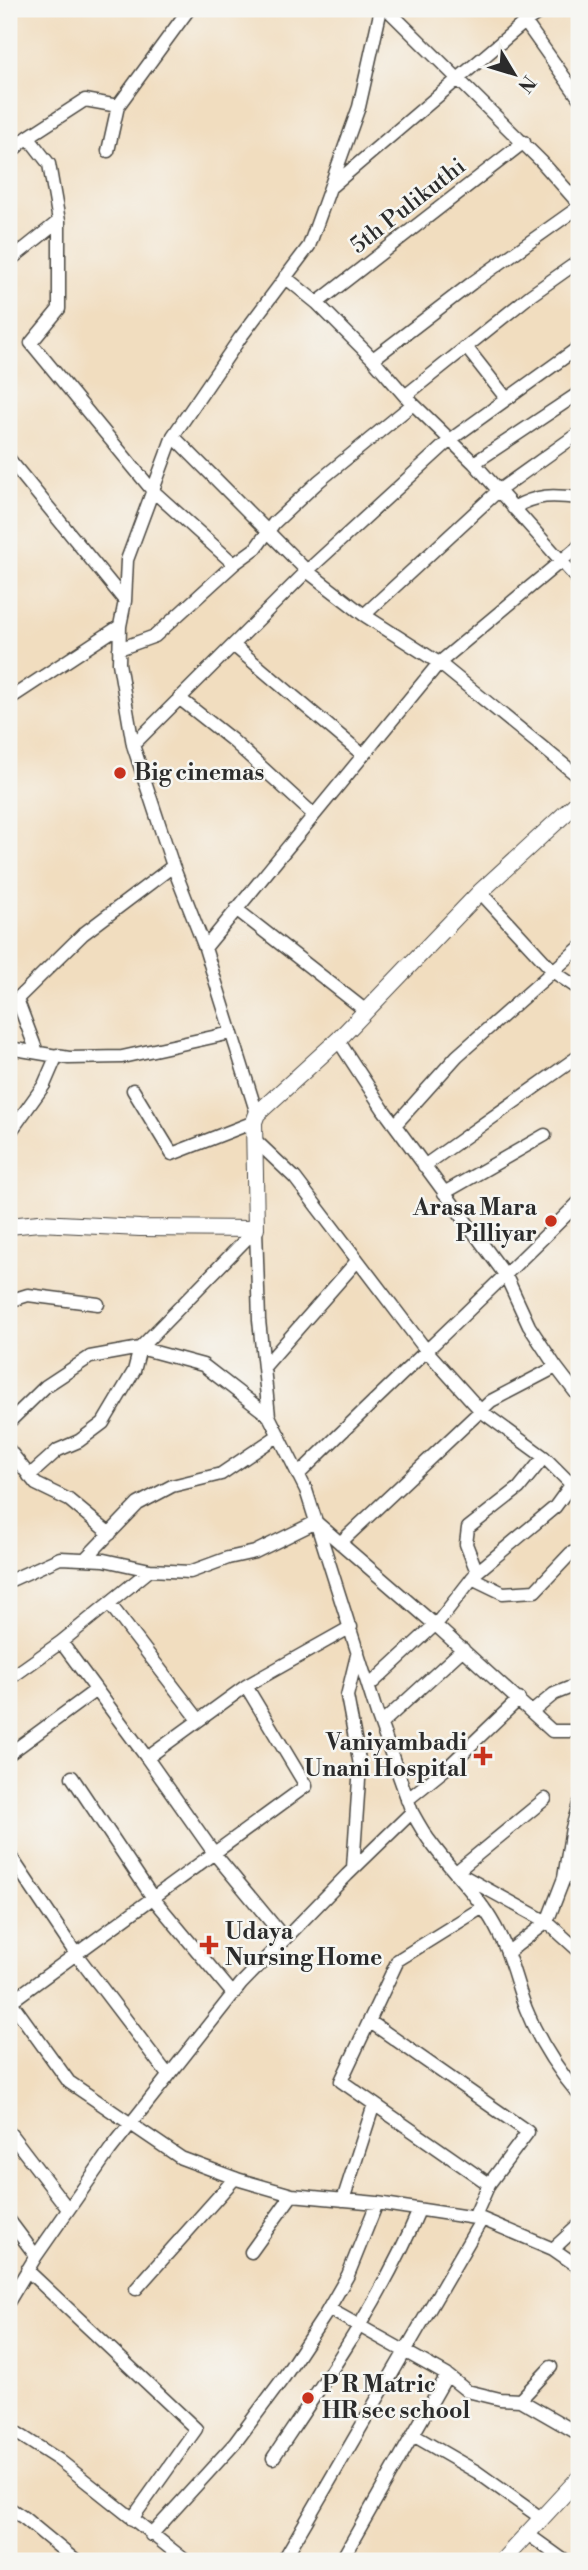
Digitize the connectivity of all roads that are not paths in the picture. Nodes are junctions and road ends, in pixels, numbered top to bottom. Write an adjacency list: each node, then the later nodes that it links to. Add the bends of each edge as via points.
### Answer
1 (189, 9): 9 (street)
2 (381, 9): 14 (street, via 359,107)
3 (387, 9): 7 (street)
4 (516, 9): 6 (street)
5 (544, 9): 6 (street)
6 (526, 21): 7 (street); 8 (street)
7 (458, 79): 11 (street); 14 (street)
8 (579, 98)
9 (118, 106): 10 (street, via 85,100); 12 (street)
10 (28, 137): 13 (street); 16 (street, via 50,164)
11 (523, 143): 15 (street); 20 (street, 5th Pulikuthi)
12 (107, 151)
13 (9, 154)
14 (330, 188): 19 (street, via 309,246)
15 (579, 206): 23 (street)
16 (59, 221): 17 (street); 32 (street, via 59,309 31,343)
17 (9, 261)
18 (579, 261): 21 (street)
19 (285, 277): 20 (street); 28 (street)
20 (317, 303): 23 (street)
21 (466, 347): 25 (street); 26 (street)
22 (579, 347): 25 (street)
23 (373, 359): 26 (street)
24 (579, 393): 31 (street)
25 (506, 398): 29 (street)
26 (410, 400): 29 (street); 36 (street)
27 (579, 433): 33 (street)
28 (173, 436): 32 (street); 36 (street)
29 (450, 440): 31 (street); 40 (street)
30 (9, 459): 42 (street)
31 (474, 463): 33 (street)
32 (152, 490): 39 (street); 42 (street, via 127,560)
33 (498, 491): 35 (street); 43 (street)
34 (579, 498): 35 (street, via 531,497)
35 (513, 508): 38 (street)
36 (268, 531): 39 (street, via 256,548); 40 (street)
37 (579, 546): 38 (street)
38 (561, 563): 41 (street); 47 (street)
39 (234, 564): 46 (street, via 155,636)
40 (307, 571): 43 (street); 45 (street)
41 (579, 581)
42 (125, 601): 44 (street)
43 (364, 615): 47 (street)
44 (120, 626): 46 (street); 48 (street)
45 (233, 645): 49 (street); 51 (street)
46 (119, 649): 50 (street)
47 (439, 663): 51 (street); 52 (street)
48 (10, 697)
49 (179, 698): 50 (street); 54 (street)
50 (133, 744): 55 (street)
51 (363, 755): 54 (street)
52 (579, 777)
53 (579, 801): 56 (main road)
54 (314, 815): 57 (street)
55 (173, 866): 58 (street); 62 (street, via 83,934)
56 (480, 892): 60 (street); 63 (main road)
57 (236, 909): 58 (street); 63 (street)
58 (205, 948): 64 (street)
59 (579, 948): 60 (street)
60 (554, 972): 61 (street); 72 (street, via 457,1056)
61 (579, 989)
62 (13, 995): 67 (street)
63 (366, 1011): 65 (main road)
64 (231, 1033): 68 (street, via 122,1058); 71 (street)
65 (338, 1040): 71 (main road); 72 (street)
66 (9, 1048): 67 (street)
67 (37, 1052): 68 (street)
68 (57, 1055): 73 (street, via 44,1085)
69 (579, 1056): 76 (street)
70 (134, 1090): 71 (street, via 172,1154)
71 (256, 1118): 75 (main road)
72 (395, 1125): 76 (street)
73 (9, 1134)
74 (544, 1135): 77 (street)
75 (254, 1139): 80 (main road); 81 (street, via 295,1178)
76 (424, 1166): 77 (street)
77 (444, 1193): 82 (street)
78 (579, 1202): 82 (street)
79 (9, 1226): 80 (main road)
80 (256, 1228): 85 (street); 87 (street)
81 (357, 1261): 86 (street); 87 (street)
82 (506, 1276): 86 (street); 88 (street)
83 (9, 1301): 84 (street, via 28,1295)
84 (97, 1304)
85 (140, 1348): 91 (street, via 203,1365); 92 (street, via 90,1357 46,1386); 97 (street, via 134,1371 103,1423 58,1450)
86 (426, 1350): 90 (street); 96 (street)
87 (264, 1367): 91 (street)
88 (556, 1367): 89 (street); 90 (street, via 491,1401)
89 (579, 1397)
90 (481, 1411): 95 (street); 101 (street)
91 (269, 1416): 93 (street)
92 (9, 1422)
93 (279, 1435): 96 (street); 100 (street, via 221,1474 172,1486 138,1504)
94 (9, 1450): 97 (street)
95 (544, 1457): 98 (street); 105 (street, via 519,1488 468,1528 466,1544)
96 (298, 1475): 99 (street)
97 (29, 1476): 100 (street, via 69,1500)
98 (576, 1480): 105 (street, via 555,1507)
99 (316, 1522): 101 (street); 104 (street, via 255,1552 190,1572); 109 (street)
100 (110, 1534): 103 (street)
101 (340, 1542): 108 (street)
102 (579, 1551): 105 (street, via 571,1553 535,1591 503,1593)
103 (85, 1559): 104 (street); 106 (street, via 60,1558)
104 (150, 1570): 107 (street)
105 (475, 1575): 108 (street)
106 (9, 1581)
107 (109, 1603): 110 (street); 120 (street)
108 (435, 1625): 111 (street); 116 (street)
109 (351, 1627): 112 (street); 115 (street)
110 (61, 1642): 113 (street); 117 (street)
111 (463, 1649): 118 (street); 121 (street)
112 (358, 1650): 116 (street); 131 (street, via 347,1696 360,1765)
113 (9, 1679)
114 (579, 1684): 119 (street, via 554,1694)
115 (246, 1686): 120 (street); 129 (street, via 306,1786)
116 (369, 1686): 121 (street)
117 (96, 1690): 123 (street); 124 (street)
118 (519, 1699): 119 (street); 128 (street)
119 (533, 1712): 122 (street, via 552,1731)
120 (200, 1720): 124 (street)
121 (381, 1724): 128 (street)
122 (579, 1731)
123 (9, 1754)
124 (147, 1758): 129 (street)
125 (72, 1777): 135 (street)
126 (545, 1799): 133 (street)
127 (579, 1804): 134 (street)
128 (410, 1806): 131 (street); 133 (street, via 431,1843)
129 (214, 1853): 135 (street); 138 (street)
130 (9, 1854): 141 (street)
131 (353, 1868): 138 (street)
132 (579, 1869): 134 (street)
133 (456, 1872): 136 (street); 137 (street)
134 (564, 1878): 137 (street)
135 (153, 1898): 141 (street); 142 (street)
136 (483, 1908): 140 (street); 144 (street, via 398,1960)
137 (547, 1922): 139 (street); 140 (street)
138 (285, 1939): 142 (street)
139 (579, 1951)
140 (508, 1953): 146 (street, via 539,2037)
141 (76, 1954): 143 (street); 145 (street)
142 (233, 1994): 145 (street)
143 (9, 2001): 148 (street, via 69,2081)
144 (369, 2021): 147 (street, via 341,2081); 151 (street, via 528,2132)
145 (168, 2075): 148 (street)
146 (579, 2095)
147 (374, 2104): 151 (street); 153 (street)
148 (130, 2125): 150 (street, via 181,2158); 155 (street)
149 (9, 2132): 155 (street)
150 (234, 2178): 152 (street); 165 (street)
151 (489, 2184): 157 (street)
152 (292, 2195): 153 (street); 161 (street)
153 (343, 2200): 154 (street)
154 (377, 2203): 156 (street); 167 (street)
155 (68, 2209): 162 (street)
156 (419, 2210): 157 (street); 168 (street, via 389,2275)
157 (478, 2219): 160 (street); 169 (street)
158 (9, 2220): 162 (street)
159 (579, 2225): 160 (street)
160 (553, 2249): 163 (street)
161 (251, 2252)
162 (36, 2256): 164 (street)
163 (579, 2267)
164 (27, 2270): 166 (street); 180 (street, via 196,2429)
165 (136, 2289)
166 (9, 2301)
167 (329, 2309): 168 (street); 182 (street, via 235,2443)
168 (358, 2326): 169 (street); 176 (street)
169 (406, 2354): 171 (street); 185 (street)
170 (551, 2367): 172 (street)
171 (447, 2375): 172 (street, via 467,2391); 175 (street)
172 (520, 2400): 174 (street)
173 (9, 2428): 180 (street, via 59,2460)
174 (579, 2434)
175 (413, 2435): 179 (street, via 477,2472); 186 (street)
176 (273, 2458)
177 (579, 2478): 179 (main road)
178 (9, 2508): 183 (street)
179 (541, 2518): 181 (main road)
180 (132, 2519): 182 (street)
181 (526, 2533): 187 (main road); 188 (street)
182 (151, 2535): 184 (street)
183 (76, 2561)
184 (186, 2561)
185 (283, 2561)
186 (341, 2561)
187 (502, 2561)
188 (565, 2561)

